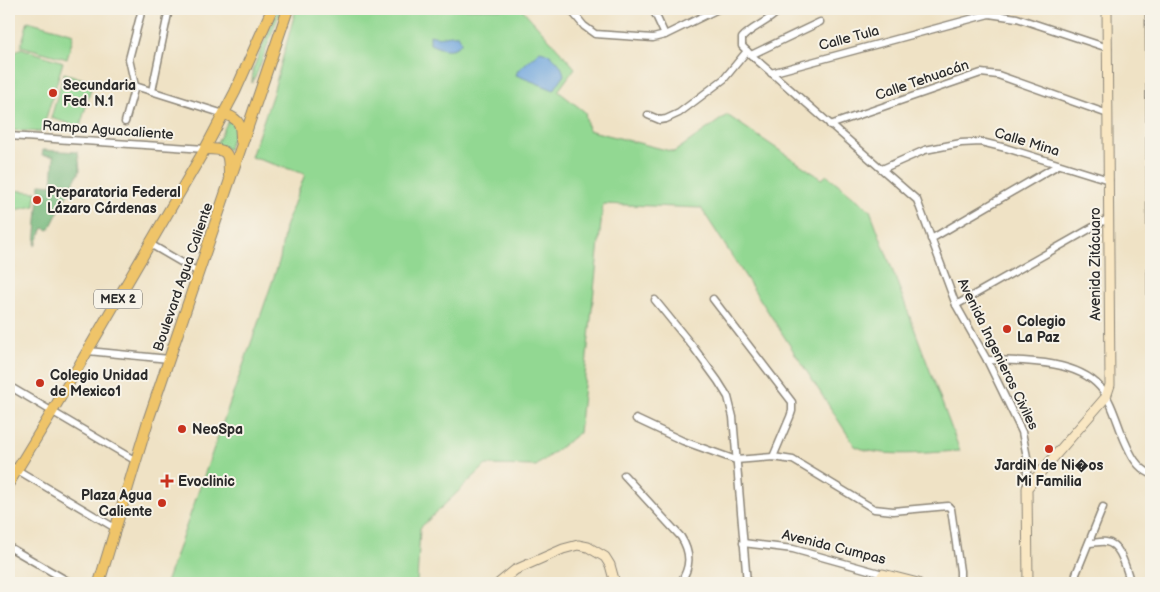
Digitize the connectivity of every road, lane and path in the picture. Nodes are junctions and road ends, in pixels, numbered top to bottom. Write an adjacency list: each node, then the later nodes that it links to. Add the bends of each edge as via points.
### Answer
1 (142, 9): 16 (street, via 130,59)
2 (169, 9): 17 (street)
3 (272, 9): 18 (main road, MEX 2)
4 (288, 9): 25 (main road, Boulevard Agua Caliente)
5 (570, 9): 12 (street, via 595,34)
6 (653, 9): 12 (street)
7 (718, 9): 12 (street)
8 (780, 9): 14 (street, Avenida Ingenieros Civiles, via 746,34 741,42)
9 (1107, 9): 13 (street, Avenida Zitácuaro)
10 (1149, 9): 33 (street)
11 (820, 22): 14 (street)
12 (665, 36)
13 (1108, 48): 15 (street, Calle Tula, via 1017,18 989,14); 19 (street, Avenida Zitácuaro)
14 (749, 53): 15 (street, Avenida Ingenieros Civiles); 20 (street, via 724,79 679,113 660,120)
15 (771, 72): 22 (street, Avenida Ingenieros Civiles)
16 (135, 86): 17 (street); 21 (street)
17 (152, 91): 18 (street)
18 (224, 114): 24 (main road, MEX 2); 25 (main road, via 240,125)
19 (1108, 114): 22 (street, Calle Tehuacán, via 998,74 981,73); 28 (street, Avenida Zitácuaro)
20 (648, 115)
21 (125, 122)
22 (830, 125): 27 (street, Avenida Ingenieros Civiles)
23 (9, 136): 24 (street, Rampa Aguacaliente)
24 (205, 149): 29 (main road, via 225,152); 32 (main road, MEX 2)
25 (241, 149): 29 (main road, Boulevard Agua Caliente)
26 (1058, 165): 27 (street, Calle Mina, via 981,142 960,142 925,150); 28 (street, Calle Mina); 31 (street)
27 (882, 169): 31 (street, Avenida Ingenieros Civiles, via 917,200)
28 (1109, 180): 30 (street, Avenida Zitácuaro)
29 (229, 184): 34 (main road, Boulevard Agua Caliente)
30 (1109, 218): 37 (street); 43 (street, Avenida Zitácuaro, via 1110,385)
31 (931, 239): 37 (street, Avenida Ingenieros Civiles)
32 (150, 244): 34 (street); 39 (main road, MEX 2)
33 (1151, 251): 38 (street)
34 (198, 272): 40 (main road, Boulevard Agua Caliente)
35 (712, 299): 46 (street, via 792,402 790,417)
36 (655, 300): 47 (street, via 728,397)
37 (956, 305): 41 (street, Avenida Ingenieros Civiles)
38 (1151, 319)
39 (88, 351): 40 (street); 44 (main road, MEX 2)
40 (169, 359): 48 (main road, Boulevard Agua Caliente)
41 (987, 360): 43 (street, via 1033,361 1066,368 1091,380); 53 (street, Avenida Ingenieros Civiles, via 1022,432 1027,457)
42 (9, 386): 44 (street)
43 (1106, 397): 50 (street, via 1137,465); 53 (street)
44 (52, 412): 48 (street); 49 (main road, MEX 2)
45 (636, 419): 47 (street, via 683,441)
46 (773, 457): 47 (street); 68 (street, via 801,464 874,509 893,511 948,506 951,509)
47 (736, 460): 56 (street)
48 (136, 461): 55 (main road, Boulevard Agua Caliente)
49 (13, 468): 52 (main road, MEX 2); 55 (street)
50 (1151, 474)
51 (624, 475): 64 (street, via 687,546 689,567)
52 (9, 483)
53 (1027, 488): 69 (street, Avenida Ingenieros Civiles)
54 (1104, 507): 57 (street)
55 (115, 528): 61 (main road, Boulevard Agua Caliente)
56 (743, 543): 59 (street, Avenida Cumpas, via 793,549); 65 (street)
57 (1090, 543): 70 (street); 71 (street, via 1114,545)
58 (9, 547): 60 (street)
59 (883, 574): 66 (street); 67 (street, Avenida Cumpas)
60 (71, 583)
61 (99, 583)
62 (499, 583): 63 (street, via 515,570 578,545 605,557)
63 (616, 583)
64 (680, 583)
65 (747, 583)
66 (878, 583)
67 (918, 583)
68 (960, 583)
69 (1028, 583)
70 (1075, 583)
71 (1131, 583)

